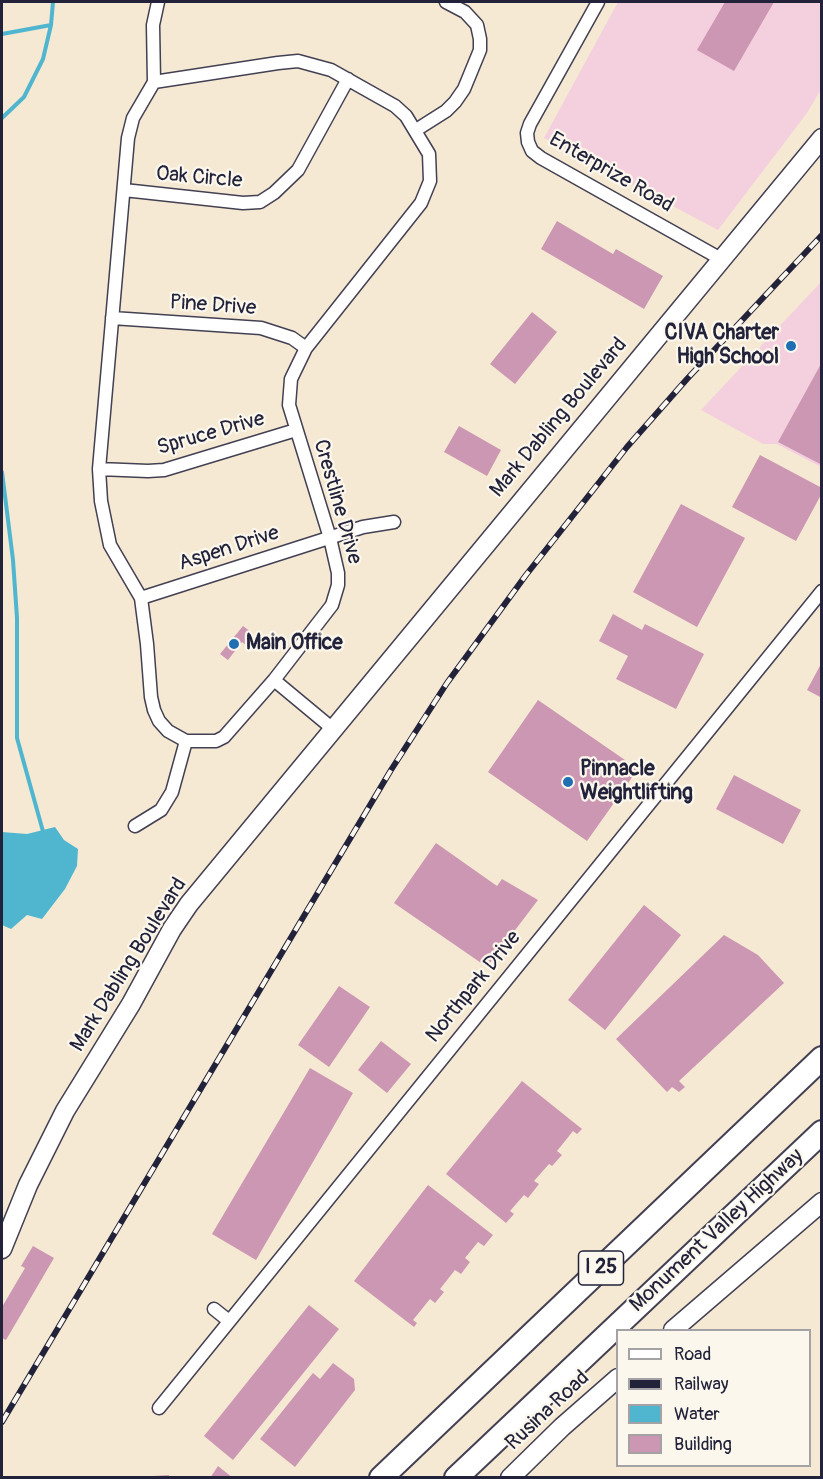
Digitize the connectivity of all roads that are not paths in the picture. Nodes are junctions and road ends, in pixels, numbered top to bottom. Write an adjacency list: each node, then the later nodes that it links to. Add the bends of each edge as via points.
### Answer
1 (158, 2): 5 (street, via 153,25)
2 (446, 2): 6 (street, via 465,12 487,39 455,102)
3 (598, 2): 9 (street, Enterprize Road, via 530,124 527,133 532,151)
4 (348, 79): 5 (street, Crestline Drive, via 330,69 298,61); 6 (street, Crestline Drive, via 395,106); 8 (street, Oak Circle, via 298,170 263,207)
5 (154, 82): 8 (street, via 133,118)
6 (416, 130): 11 (street, Crestline Drive, via 429,154 430,181 421,203)
7 (822, 138): 9 (street, Mark Dabling Boulevard)
8 (124, 190): 10 (street)
9 (721, 259): 19 (street, Mark Dabling Boulevard)
10 (112, 318): 11 (street, Pine Drive, via 261,328 292,338); 13 (street)
11 (306, 348): 12 (street, Crestline Drive, via 295,367 289,392)
12 (296, 430): 13 (street, Spruce Drive, via 164,470); 15 (street, Crestline Drive)
13 (99, 469): 17 (street, via 110,545)
14 (394, 522): 15 (street, Aspen Drive)
15 (330, 538): 17 (street, Aspen Drive); 18 (street, Crestline Drive, via 338,573 332,605)
16 (822, 591): 27 (street, Northpark Drive)
17 (141, 598): 20 (street, via 154,710 168,731)
18 (274, 680): 19 (street); 20 (street, Crestline Drive, via 224,737 216,741)
19 (333, 729): 25 (street, Mark Dabling Boulevard, via 178,921 65,1111)
20 (186, 741): 21 (street, via 172,792 160,810)
21 (135, 826)
22 (822, 1058): 31 (highway, I 25)
23 (822, 1132): 32 (highway, Monument Valley Highway / I 25)
24 (822, 1202): 28 (street)
25 (2, 1249)
26 (214, 1309): 27 (street)
27 (229, 1321): 30 (street, Northpark Drive)
28 (674, 1329)
29 (616, 1380): 33 (street, Rusina Road)
30 (159, 1408)
31 (381, 1478)
32 (456, 1478)
33 (510, 1478)

